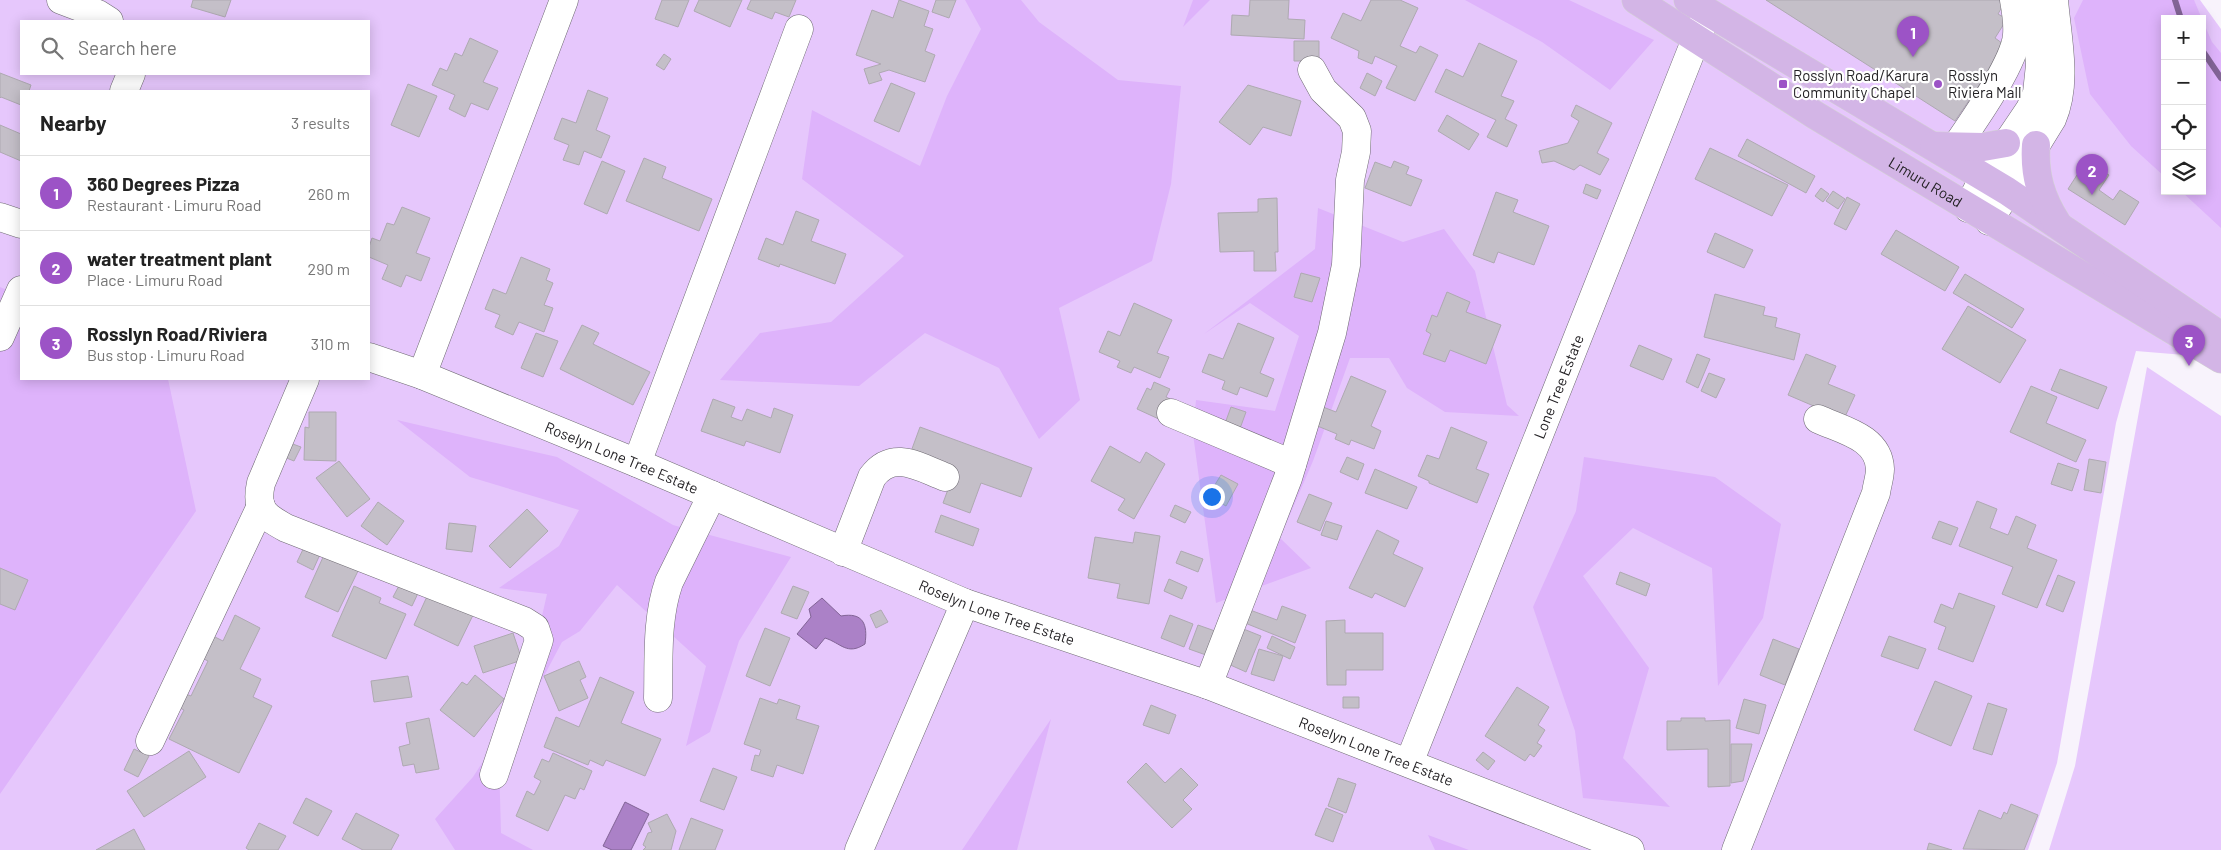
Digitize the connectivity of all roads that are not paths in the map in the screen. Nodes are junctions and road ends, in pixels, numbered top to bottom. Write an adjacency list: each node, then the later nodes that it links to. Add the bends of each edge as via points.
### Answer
1 (61, 0): 8 (street)
2 (564, 0): 29 (street)
3 (1636, 0): 10 (main road, Limuru Road)
4 (2014, 0): 11 (street, via 2017,36)
5 (2035, 0): 14 (street, via 2040,65)
6 (2054, 0): 14 (street)
7 (1698, 6): 10 (street, Lone Tree Estate); 18 (main road)
8 (107, 20)
9 (799, 29): 33 (street)
10 (1696, 38): 20 (main road, Limuru Road, via 1814,115); 43 (street, Lone Tree Estate)
11 (2005, 66): 14 (street, via 2023,88); 16 (street); 18 (street)
12 (1312, 70): 34 (street, via 1323,90 1352,118 1356,152 1350,180 1346,265 1334,324)
13 (131, 75): 15 (street)
14 (2048, 87): 16 (street); 17 (street, via 2055,112)
15 (124, 90)
16 (2007, 140): 18 (main road, via 1983,147); 19 (street)
17 (2036, 145): 19 (street); 23 (main road, via 2037,180 2046,206)
18 (1944, 147): 19 (main road)
19 (1995, 184): 20 (street); 23 (main road)
20 (1979, 215): 28 (main road, Limuru Road)
21 (0, 217): 22 (street)
22 (20, 224)
23 (2058, 225): 25 (main road)
24 (20, 292): 26 (street)
25 (2221, 336)
26 (0, 337)
27 (370, 357): 29 (street, Roselyn Lone Tree Estate)
28 (2221, 358)
29 (422, 375): 33 (street, Roselyn Lone Tree Estate)
30 (305, 380): 37 (street, via 262,483)
31 (1171, 413): 34 (street)
32 (1818, 419): 47 (street, via 1869,442 1880,470 1876,492)
33 (637, 463): 36 (street, Roselyn Lone Tree Estate)
34 (1292, 464): 40 (street)
35 (945, 477): 38 (street, via 906,462 888,462 879,468 872,477)
36 (712, 495): 38 (street, Roselyn Lone Tree Estate); 41 (street, via 665,594 661,611)
37 (261, 506): 42 (street); 44 (street, via 267,518 286,528 535,628 539,640)
38 (843, 552): 39 (street, Roselyn Lone Tree Estate)
39 (965, 603): 40 (street, Roselyn Lone Tree Estate); 45 (street)
40 (1208, 685): 43 (street, Roselyn Lone Tree Estate)
41 (658, 698)
42 (150, 741)
43 (1409, 763): 46 (street, Roselyn Lone Tree Estate)
44 (494, 775)
45 (859, 850)
46 (1630, 850)
47 (1736, 850)

